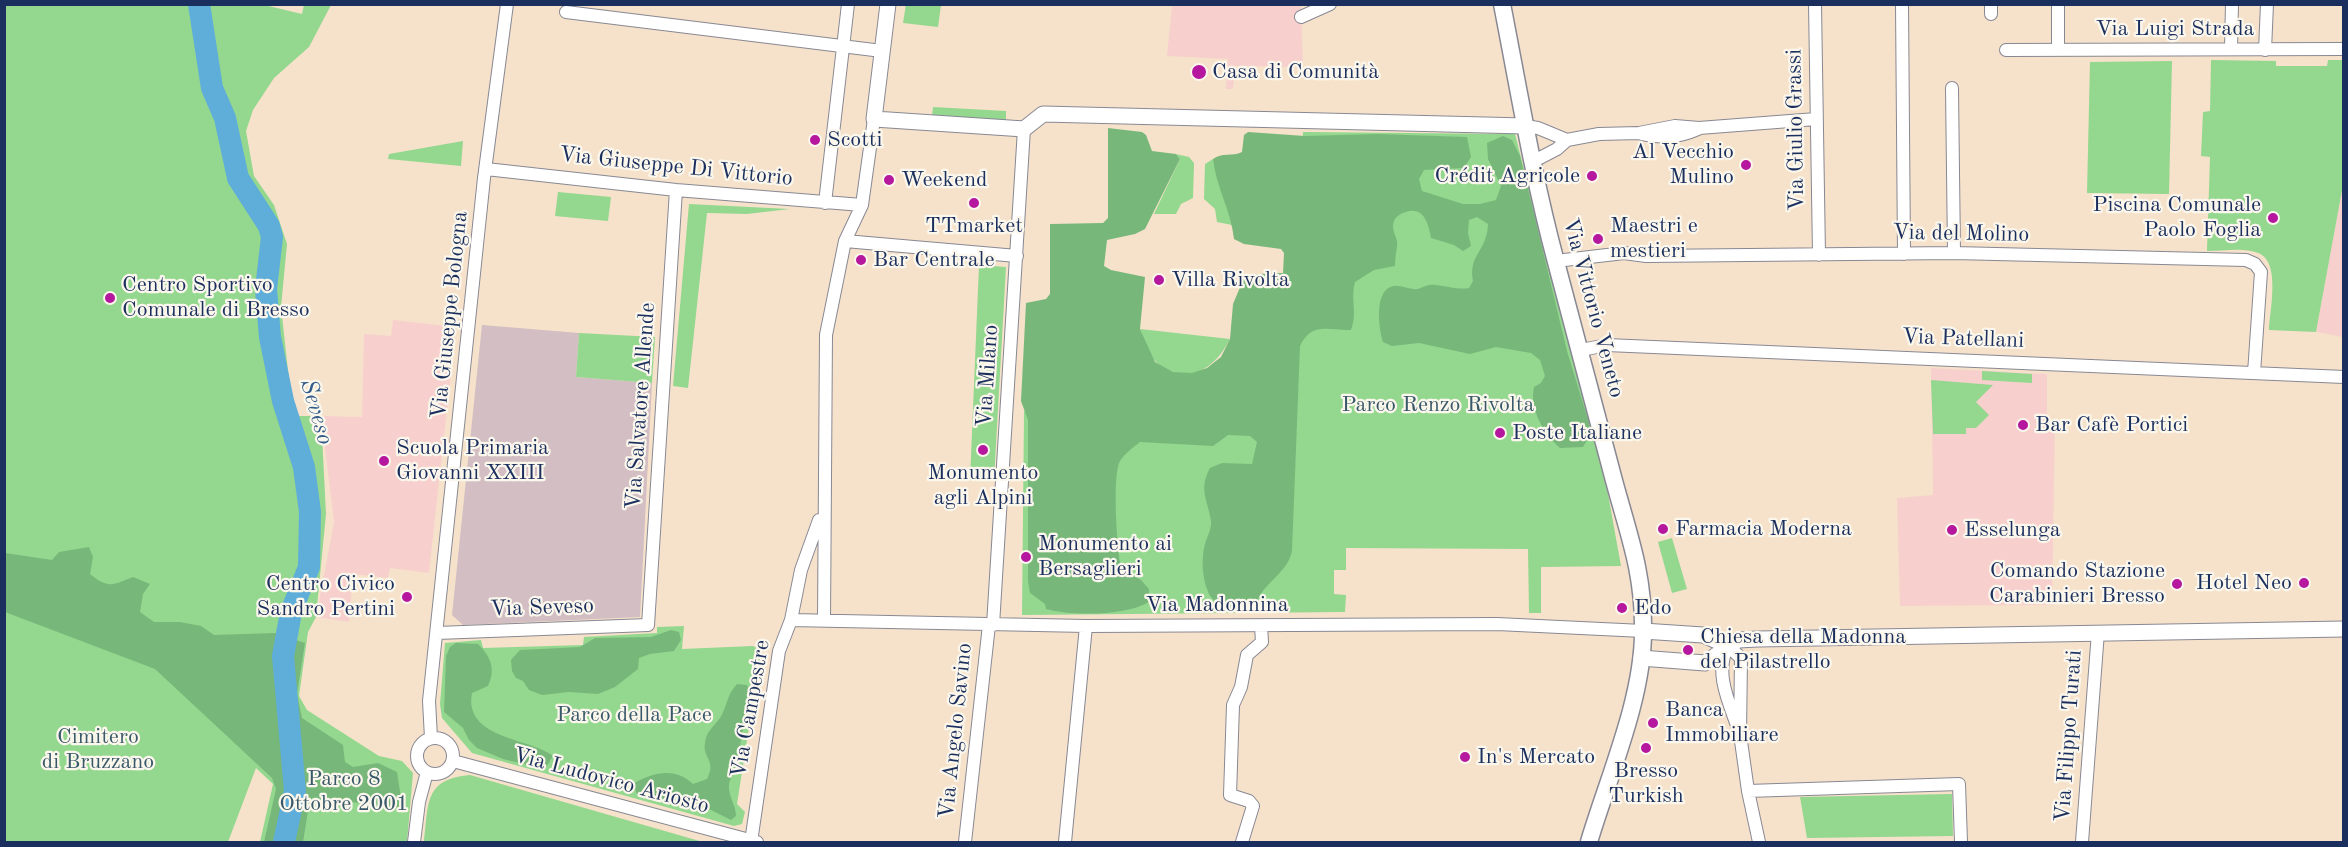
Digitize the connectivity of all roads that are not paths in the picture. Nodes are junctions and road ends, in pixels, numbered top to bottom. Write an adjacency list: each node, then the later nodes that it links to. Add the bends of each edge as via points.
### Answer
1 (507, 4): 27 (street, Via Giuseppe Bologna)
2 (848, 4): 13 (street)
3 (888, 4): 19 (street)
4 (1330, 4): 12 (street)
5 (1502, 4): 23 (main road, Via Vittorio Veneto)
6 (1815, 4): 22 (street, Via Giulio Grassi)
7 (1902, 4): 33 (street)
8 (2058, 4): 17 (street)
9 (2232, 4): 14 (street)
10 (2267, 4): 18 (street)
11 (566, 12): 13 (street)
12 (1301, 17)
13 (842, 46): 19 (street); 29 (street)
14 (2231, 49): 17 (street, Via Luigi Strada); 18 (street, Via Luigi Strada)
15 (2343, 49): 18 (street, Via Luigi Strada)
16 (2006, 50): 17 (street, Via Luigi Strada)
17 (2058, 50)
18 (2265, 50)
19 (882, 51): 21 (street)
20 (1952, 88): 32 (street)
21 (874, 119): 24 (street); 30 (street)
22 (1816, 119): 25 (street, via 1699,128 1671,138 1639,133); 34 (street, Via Giulio Grassi)
23 (1525, 126): 24 (street, via 1043,114); 25 (street); 26 (main road, Via Vittorio Veneto)
24 (1024, 129): 35 (street, Via Milano)
25 (1568, 140): 26 (street)
26 (1532, 162): 36 (main road, Via Vittorio Veneto)
27 (486, 169): 28 (street, Via Giuseppe Di Vittorio); 50 (street, Via Giuseppe Bologna)
28 (676, 190): 29 (street, Via Giuseppe Di Vittorio); 43 (street, Via Salvatore Allende)
29 (825, 203): 30 (street, Via Giuseppe Di Vittorio)
30 (862, 205): 31 (street)
31 (845, 242): 35 (street); 40 (street, via 826,335)
32 (1954, 253): 33 (street, Via del Molino); 38 (street, Via del Molino, via 2246,260 2261,272)
33 (1904, 254): 34 (street, Via del Molino)
34 (1819, 255): 36 (street, Via del Molino, via 1624,253)
35 (1017, 256): 44 (street, Via Milano)
36 (1556, 261): 37 (main road, Via Vittorio Veneto)
37 (1581, 350): 38 (street, Via Patellani, via 1608,345); 48 (main road, Via Vittorio Veneto, via 1636,550)
38 (2254, 373): 39 (street, Via Patellani)
39 (2343, 377)
40 (823, 510): 41 (street); 42 (street, Via Campestre, via 801,570)
41 (824, 619): 42 (street, Via Madonnina); 44 (street, Via Madonnina)
42 (791, 620): 58 (street, Via Campestre, via 779,651)
43 (648, 625): 50 (street, Via Seveso)
44 (991, 625): 45 (street, Via Madonnina); 60 (street, Via Angelo Savino)
45 (1086, 626): 46 (street, Via Madonnina); 61 (street)
46 (1261, 627): 48 (street, Via Madonnina, via 1487,624); 62 (street, via 1262,642 1247,656 1233,705 1230,795 1249,801 1252,807)
47 (2343, 629): 49 (street)
48 (1643, 632): 51 (street, via 1702,635); 52 (main road, Via Vittorio Veneto)
49 (2098, 632): 51 (street, via 1758,639 1738,640); 66 (street, Via Filippo Turati)
50 (437, 633): 54 (street, Via Giuseppe Bologna, via 429,701)
51 (1728, 646): 52 (street, via 1705,663); 53 (street, via 1721,658 1721,672); 53 (street, via 1741,658)
52 (1641, 658): 63 (main road, Via Vittorio Veneto, via 1634,696)
53 (1740, 734): 57 (street)
54 (431, 738): 55 (street, via 449,744); 56 (street, via 422,743 416,757)
55 (453, 760): 56 (street, via 445,772); 58 (street, Via Ludovico Ariosto)
56 (427, 772): 59 (street)
57 (1748, 791): 64 (street); 65 (street, via 1959,784)
58 (753, 842)
59 (414, 843)
60 (965, 843)
61 (1065, 843)
62 (1242, 843)
63 (1589, 843)
64 (1759, 843)
65 (1960, 843)
66 (2082, 843)

